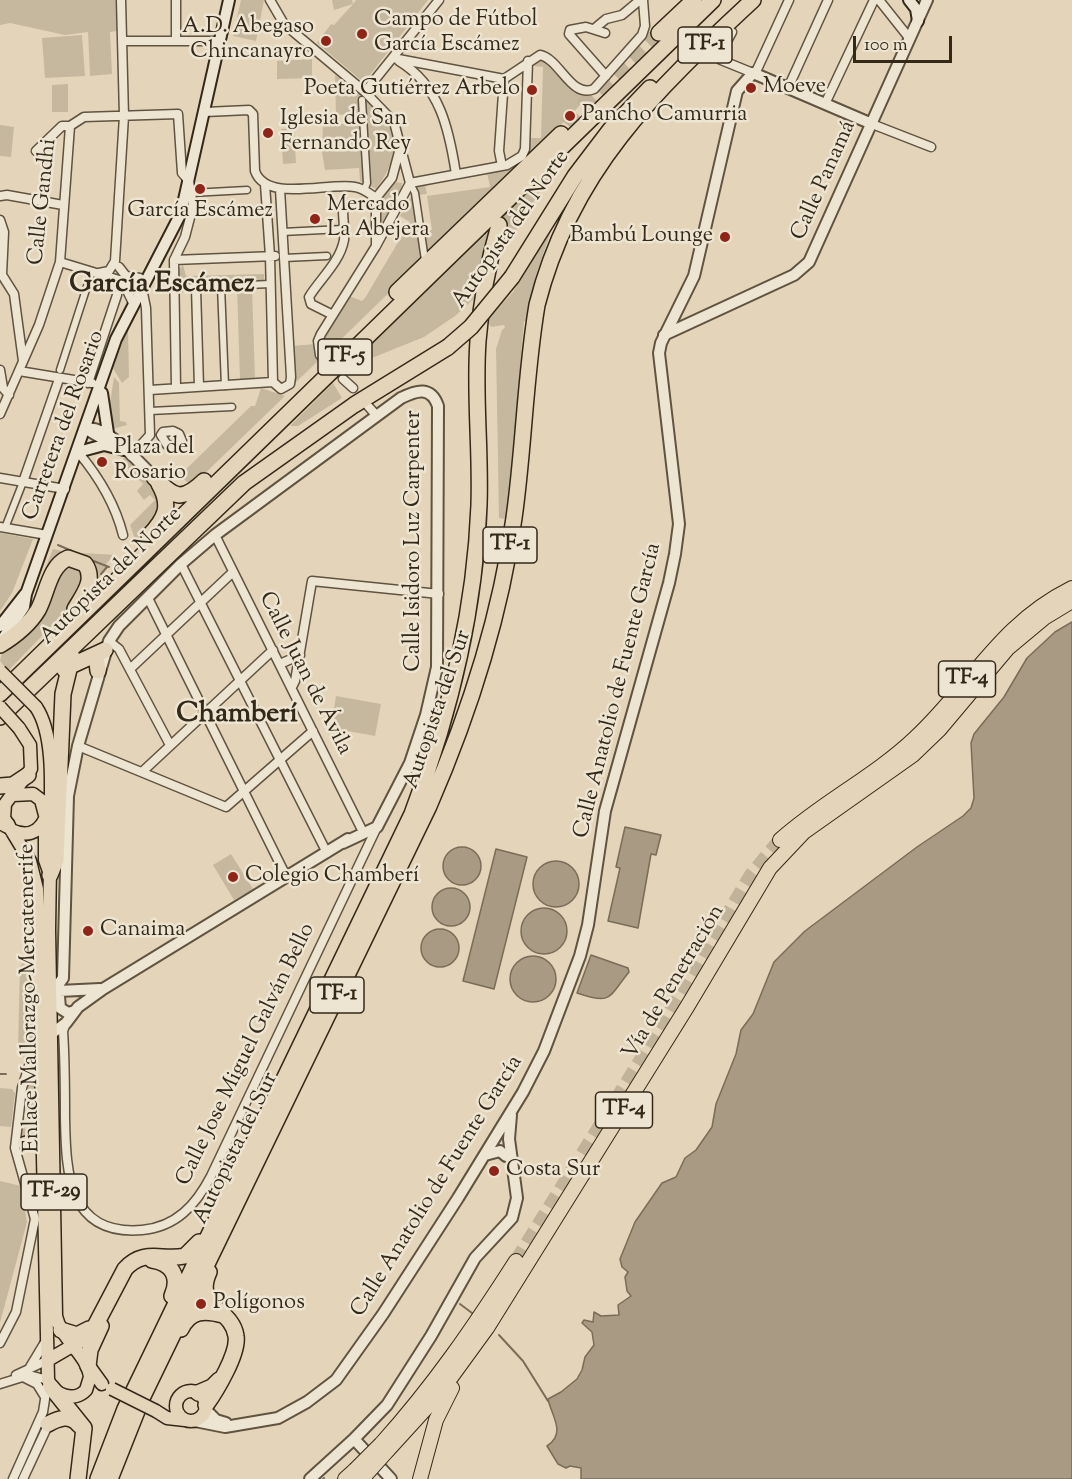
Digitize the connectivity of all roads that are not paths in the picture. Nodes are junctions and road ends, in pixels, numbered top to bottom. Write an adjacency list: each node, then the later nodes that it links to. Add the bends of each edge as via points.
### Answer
1 (121, 0): 23 (street)
2 (176, 0): 24 (street)
3 (230, 0): 25 (street, Carretera del Rosario)
4 (270, 0): 36 (street, via 284,24)
5 (439, 0): 26 (street)
6 (643, 0): 18 (street); 31 (street, via 642,35)
7 (694, 0): 21 (highway, TF-1)
8 (713, 0): 29 (highway, Autopista del Norte / TF-5)
9 (740, 0): 43 (highway, Autopista del Norte / TF-5, via 629,109)
10 (753, 0): 35 (highway, Autopista del Sur / TF-1)
11 (789, 0): 30 (street)
12 (828, 0): 34 (street)
13 (874, 0): 37 (street)
14 (879, 0): 22 (street)
15 (911, 0): 16 (street); 17 (street)
16 (926, 2): 17 (street, Calle Panamá)
17 (918, 21): 22 (street, Calle Panamá)
18 (594, 29): 20 (street); 31 (street, via 576,27 569,34)
19 (732, 32): 30 (street, via 720,54 721,60)
20 (605, 33)
21 (659, 33)
22 (910, 39): 40 (street, Calle Panamá)
23 (122, 41): 24 (street); 39 (street)
24 (176, 41): 25 (street)
25 (220, 41): 38 (street, Carretera del Rosario)
26 (393, 58): 28 (street); 33 (street); 36 (street)
27 (528, 61): 31 (street, via 540,55 548,58 583,91 594,89); 32 (street); 48 (street, via 525,149 514,162)
28 (428, 65): 32 (street); 33 (street)
29 (642, 70): 115 (highway, via 601,97 521,171 191,494 172,493); 126 (highway, Autopista del Norte / TF-5)
30 (754, 74): 34 (street); 86 (street, via 740,86 734,103 694,276)
31 (606, 76)
32 (504, 79): 48 (street, via 499,151)
33 (422, 80): 49 (street, via 450,133)
34 (788, 88): 37 (street)
35 (658, 91): 43 (highway); 185 (highway, Autopista del Sur / TF-1, via 616,141 579,195 544,275 532,336 505,572 454,748 429,806)
36 (364, 96): 42 (street, via 394,122); 56 (street)
37 (825, 104): 40 (street)
38 (205, 112): 47 (street, Carretera del Rosario); 53 (street, via 249,110 253,114 255,171)
39 (124, 116): 41 (street, via 84,117); 46 (street, via 178,114); 75 (street)
40 (872, 124): 44 (street); 88 (street, Calle Panamá, via 809,262 794,275)
41 (70, 126): 45 (street, via 62,126); 60 (street, Calle Gandhi)
42 (401, 142): 50 (street); 52 (street)
43 (601, 144): 134 (highway, Autopista del Norte / TF-5, bridge, via 575,176 512,277 471,327 448,347 354,405 244,483)
44 (931, 147)
45 (36, 151)
46 (181, 153): 47 (street); 51 (street, via 182,172)
47 (194, 157): 51 (street, Carretera del Rosario)
48 (502, 166): 49 (street)
49 (456, 174): 52 (street)
50 (392, 178): 52 (street); 59 (street)
51 (189, 181): 57 (street); 76 (street, Carretera del Rosario, via 181,213)
52 (410, 183): 65 (street); 73 (street)
53 (265, 184): 54 (street); 69 (street)
54 (280, 189): 56 (street, via 355,187); 67 (street)
55 (247, 190): 57 (street)
56 (364, 191): 59 (street)
57 (191, 193): 72 (street, via 193,214)
58 (0, 196): 60 (street)
59 (376, 198): 63 (street)
60 (63, 205): 74 (street, Calle Gandhi)
61 (343, 210): 66 (street)
62 (0, 220): 91 (street, via 4,232 2,275 12,288)
63 (376, 222): 65 (street); 68 (street)
64 (500, 225): 185 (highway, Autopista del Sur / TF-1, via 485,284 478,343 477,542 455,683 412,814)
65 (387, 226): 68 (street)
66 (343, 229): 67 (street); 87 (street, via 344,241 332,268 321,277 309,297 311,304)
67 (282, 232): 71 (street)
68 (376, 246): 87 (street)
69 (270, 256): 71 (street); 72 (street); 79 (street)
70 (327, 256): 71 (street)
71 (284, 257): 95 (street)
72 (174, 260): 82 (street)
73 (425, 260)
74 (60, 262): 77 (street); 91 (street, Calle Gandhi)
75 (117, 264): 76 (street, via 131,273); 77 (street, via 109,271); 81 (street, via 126,276 140,278)
76 (153, 268): 81 (street, Carretera del Rosario)
77 (96, 272): 78 (street); 94 (street)
78 (122, 280): 81 (street); 85 (street)
79 (271, 284): 80 (street); 96 (street)
80 (221, 286): 83 (street); 100 (street)
81 (142, 287): 85 (street, Carretera del Rosario); 104 (street)
82 (173, 288): 83 (street); 102 (street)
83 (196, 288): 101 (street)
84 (117, 295): 98 (street)
85 (133, 303): 99 (street, Carretera del Rosario, via 116,339)
86 (680, 305): 88 (street); 89 (street)
87 (333, 315): 90 (street, via 318,341)
88 (695, 318): 89 (street, Calle Panamá)
89 (664, 335): 179 (street, Calle Anatolio de Fuente García, via 659,353 680,524 669,584 605,811 580,956 541,1059)
90 (320, 355)
91 (23, 361): 93 (street, Calle Gandhi)
92 (0, 370): 105 (street, via 3,388)
93 (19, 371): 94 (street); 105 (street, Calle Gandhi)
94 (60, 374): 98 (street); 117 (street)
95 (291, 377): 96 (street, via 283,372); 96 (street, via 286,388 281,389)
96 (274, 379): 100 (street)
97 (343, 379): 103 (street)
98 (88, 382): 99 (street)
99 (102, 384): 111 (street, Carretera del Rosario); 112 (street)
100 (225, 386): 101 (street)
101 (200, 387): 102 (street)
102 (176, 388): 104 (street)
103 (353, 388)
104 (150, 390): 108 (street)
105 (9, 395): 109 (street, Calle Gandhi)
106 (368, 406): 110 (street)
107 (232, 407): 108 (street)
108 (150, 411): 114 (street, via 150,435)
109 (0, 414)
110 (377, 416): 122 (street); 129 (street, Calle Isidoro Luz Carpenter, via 414,392 427,391 438,406)
111 (86, 429): 112 (street, via 96,428); 113 (street, Carretera del Rosario); 114 (street)
112 (108, 434): 114 (street)
113 (78, 452): 114 (street, via 104,445); 118 (street, Carretera del Rosario); 121 (street, via 100,481)
114 (128, 453): 115 (street)
115 (154, 477): 123 (highway, via 165,497 166,511 160,524)
116 (0, 478): 117 (street)
117 (23, 482): 118 (street); 119 (street)
118 (64, 489): 120 (street, Carretera del Rosario)
119 (3, 527): 120 (street)
120 (47, 535): 128 (street, Carretera del Rosario)
121 (123, 535)
122 (215, 536): 124 (street); 125 (street, Calle Juan de Ávila)
123 (137, 548): 126 (highway); 133 (highway)
124 (181, 564): 130 (street); 132 (street)
125 (233, 572): 132 (street); 138 (street, Calle Juan de Ávila)
126 (114, 583): 147 (highway, Autopista del Norte / TF-5)
127 (1072, 588): 158 (highway, Vía de Penetración / TF-4, via 1040,606 1011,630 915,738)
128 (26, 594): 135 (street, Carretera del Rosario); 137 (street, Carretera del Rosario, via 24,607)
129 (439, 594): 140 (street, via 312,581); 163 (street, Calle Isidoro Luz Carpenter, via 437,667 426,715 410,763)
130 (148, 598): 136 (street); 139 (street, via 119,626)
131 (1072, 601): 158 (highway, Vía de Penetración / TF-4, via 1014,642 913,755)
132 (201, 602): 136 (street); 145 (street)
133 (75, 609): 137 (highway, via 90,574 85,564 68,558 58,565 30,620 13,638); 147 (highway, via 39,644)
134 (101, 618): 142 (highway, via 98,631); 150 (highway, Autopista del Norte / TF-5)
135 (0, 624)
136 (166, 635): 143 (street); 149 (street)
137 (0, 644)
138 (273, 650): 141 (street, Calle Juan de Ávila); 145 (street)
139 (101, 655): 142 (highway); 143 (street, via 119,649); 154 (street)
140 (300, 655): 141 (street); 146 (street)
141 (280, 664): 146 (street, Calle Juan de Ávila)
142 (65, 666): 151 (highway); 169 (highway, via 56,860)
143 (130, 669): 153 (street)
144 (0, 670): 159 (main road, Enlace Mallorazgo-Mercatenerife / TF-29, bridge, via 44,718 49,741)
145 (241, 679): 149 (street); 155 (street)
146 (292, 687): 152 (street, Calle Juan de Ávila)
147 (2, 692)
148 (0, 707): 157 (main road, bridge, via 19,728 32,753)
149 (205, 713): 153 (street); 161 (street)
150 (0, 717)
151 (0, 727)
152 (313, 731): 155 (street); 165 (street, Calle Juan de Ávila)
153 (170, 745): 156 (street)
154 (78, 746): 156 (street); 172 (street, via 68,796)
155 (281, 759): 161 (street); 168 (street)
156 (142, 772): 161 (street, via 226,807)
157 (28, 775): 160 (highway)
158 (869, 780): 166 (highway, Vía de Penetración / TF-4, via 814,811); 194 (highway, Vía de Penetración / TF-4, via 804,832 760,882 687,1007)
159 (49, 788): 162 (main road); 169 (main road, Enlace Mallorazgo-Mercatenerife / TF-29)
160 (6, 791): 162 (main road, via 33,794); 164 (main road)
161 (244, 792): 170 (street)
162 (44, 812): 164 (main road, via 40,827 31,833 19,833); 169 (main road, TF-29, via 45,860)
163 (379, 823): 165 (street); 167 (street, Calle Jose Miguel Galván Bello)
164 (6, 825): 178 (main road, Enlace Mallorazgo-Mercatenerife / TF-29, via 30,861 38,889)
165 (359, 832): 167 (street); 168 (street)
166 (780, 840)
167 (368, 847): 177 (street, Calle Jose Miguel Galván Bello, via 203,1192 173,1222 144,1230 111,1228 82,1209 66,1160)
168 (327, 853): 170 (street)
169 (50, 875): 171 (main road, Enlace Mallorazgo-Mercatenerife / TF-29)
170 (287, 878): 174 (street)
171 (49, 930): 172 (main road, via 54,944 54,973); 178 (main road, Enlace Mallorazgo-Mercatenerife / TF-29)
172 (63, 978): 173 (street); 175 (street)
173 (73, 989): 174 (street); 175 (street); 176 (street)
174 (103, 989): 176 (street)
175 (59, 991): 176 (street, via 60,1008 68,1013)
176 (76, 1009): 177 (street)
177 (66, 1023): 178 (street)
178 (45, 1035): 181 (street, via 22,1088); 182 (main road, Enlace Mallorazgo-Mercatenerife / TF-29); 192 (main road, Enlace Mallorazgo-Mercatenerife / TF-29)
179 (511, 1112): 180 (street, Calle Anatolio de Fuente García); 183 (street)
180 (496, 1136): 183 (street, via 506,1139); 184 (street, Calle Anatolio de Fuente García)
181 (20, 1140): 182 (main road); 193 (street, via 34,1219 16,1312)
182 (43, 1145): 192 (main road, Enlace Mallorazgo-Mercatenerife / TF-29)
183 (508, 1151): 184 (street); 211 (street, via 517,1204 512,1218 475,1258 394,1395)
184 (485, 1155): 210 (street, Calle Anatolio de Fuente García, via 336,1380 288,1414 255,1424)
185 (215, 1234): 186 (highway, via 204,1232 185,1257); 189 (highway, Autopista del Sur / TF-1); 190 (highway, via 220,1249 204,1286 208,1299); 195 (highway, Autopista del Sur / TF-1)
186 (144, 1257): 188 (highway, via 132,1261 125,1269); 189 (highway, via 165,1263 175,1274)
187 (516, 1261): 212 (highway, Vía de Penetración / TF-4, via 455,1356)
188 (106, 1309): 191 (highway); 197 (highway)
189 (170, 1315): 218 (highway, Autopista del Sur / TF-1, via 125,1409)
190 (223, 1315): 195 (highway, via 205,1311 190,1316 171,1350); 204 (highway, via 234,1328 235,1349)
191 (94, 1325): 192 (highway, via 77,1335); 197 (highway)
192 (54, 1333): 196 (main road, Enlace Mallorazgo-Mercatenerife / TF-29); 197 (main road, Enlace Mallorazgo-Mercatenerife / TF-29); 198 (street)
193 (0, 1342)
194 (477, 1342): 212 (highway, Vía de Penetración / TF-4, via 439,1394); 222 (highway, via 442,1407)
195 (163, 1355): 219 (highway, Autopista del Sur / TF-1)
196 (48, 1360): 197 (main road); 198 (street); 202 (main road, TF-29)
197 (82, 1360): 201 (main road, Enlace Mallorazgo-Mercatenerife); 203 (main road, via 90,1383)
198 (29, 1368): 200 (street)
199 (22, 1377): 200 (street); 202 (street); 202 (street, via 35,1376)
200 (1, 1384)
201 (107, 1387): 203 (main road); 207 (main road, bridge)
202 (48, 1388): 203 (main road, via 67,1396); 206 (highway); 215 (street, via 42,1412)
203 (82, 1395): 206 (street)
204 (203, 1402): 205 (main road, via 184,1392); 208 (main road); 210 (street, via 216,1420)
205 (175, 1404): 207 (main road); 208 (main road, via 177,1413)
206 (66, 1406): 209 (street); 213 (highway, via 84,1428)
207 (156, 1411): 208 (main road, via 167,1418)
208 (190, 1421): 210 (street, Calle Anatolio de Fuente García)
209 (48, 1424): 213 (highway, via 60,1418 75,1421 81,1431); 216 (street)
210 (235, 1425)
211 (354, 1439): 220 (street); 221 (street)
212 (385, 1447): 214 (highway, Vía de Penetración / TF-4, bridge)
213 (81, 1452): 217 (highway)
214 (354, 1476)
215 (13, 1479)
216 (23, 1479)
217 (78, 1479)
218 (98, 1479)
219 (110, 1479)
220 (310, 1479)
221 (391, 1479)
222 (420, 1479)

